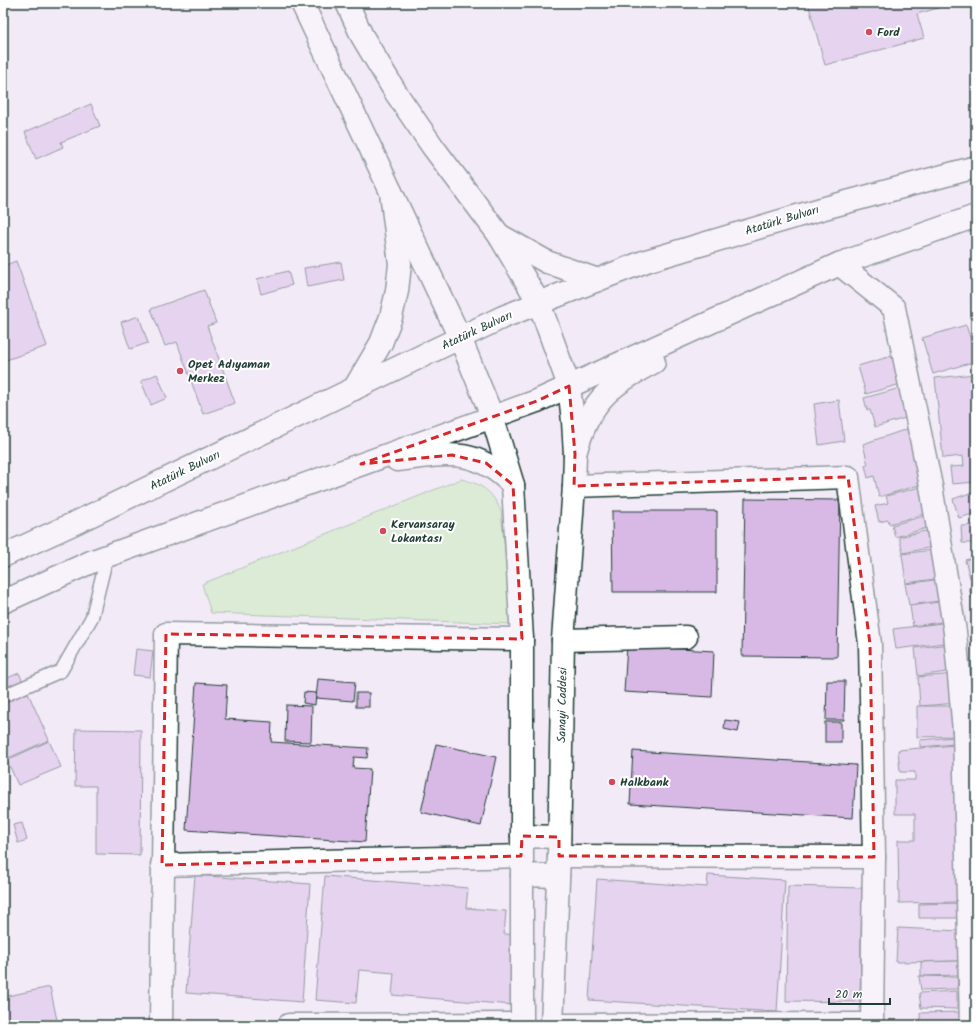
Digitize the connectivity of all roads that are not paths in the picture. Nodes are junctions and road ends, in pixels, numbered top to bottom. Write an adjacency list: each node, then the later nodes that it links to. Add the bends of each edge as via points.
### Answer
1 (302, 3): 4 (main road)
2 (347, 3): 6 (main road, Sanayi Caddesi, via 362,36 396,92 433,147)
3 (976, 167): 8 (main road, Atatürk Bulvarı, via 821,208 646,261)
4 (391, 192): 10 (main road); 12 (main road, via 400,264 397,291 383,339)
5 (976, 216): 7 (main road)
6 (499, 235): 8 (main road, via 547,262); 9 (main road, Sanayi Caddesi)
7 (839, 264): 11 (main road); 14 (main road, via 629,375 613,386 599,400 588,417); 25 (main road, via 894,308 931,486)
8 (598, 280): 9 (main road, Atatürk Bulvarı)
9 (538, 303): 10 (main road, Atatürk Bulvarı); 11 (main road, Sanayi Caddesi)
10 (460, 338): 12 (main road, Atatürk Bulvarı); 13 (main road)
11 (568, 386): 13 (main road, via 537,401); 14 (main road, Sanayi Caddesi)
12 (354, 389): 18 (main road, Atatürk Bulvarı)
13 (492, 416): 15 (main road); 16 (main road)
14 (575, 454): 17 (main road, Sanayi Caddesi)
15 (360, 464): 16 (main road, via 452,455 470,457 486,463); 19 (main road)
16 (513, 485): 22 (main road)
17 (574, 486): 23 (main road, Sanayi Caddesi); 28 (main road, via 848,476 870,644)
18 (3, 556)
19 (107, 556): 20 (main road); 24 (lane, via 92,617 61,671)
20 (3, 602)
21 (686, 636): 23 (main road)
22 (522, 639): 26 (main road); 29 (main road, via 166,634)
23 (563, 640): 27 (main road, Sanayi Caddesi)
24 (3, 696)
25 (970, 729): 35 (main road)
26 (522, 856): 27 (main road); 27 (main road); 29 (main road); 30 (main road)
27 (558, 856): 28 (main road); 34 (main road, Sanayi Caddesi)
28 (874, 857): 31 (main road)
29 (162, 865): 32 (main road)
30 (522, 1024): 33 (main road)
31 (872, 1024): 34 (main road)
32 (161, 1025)
33 (289, 1025)
34 (552, 1025)
35 (971, 1025)

